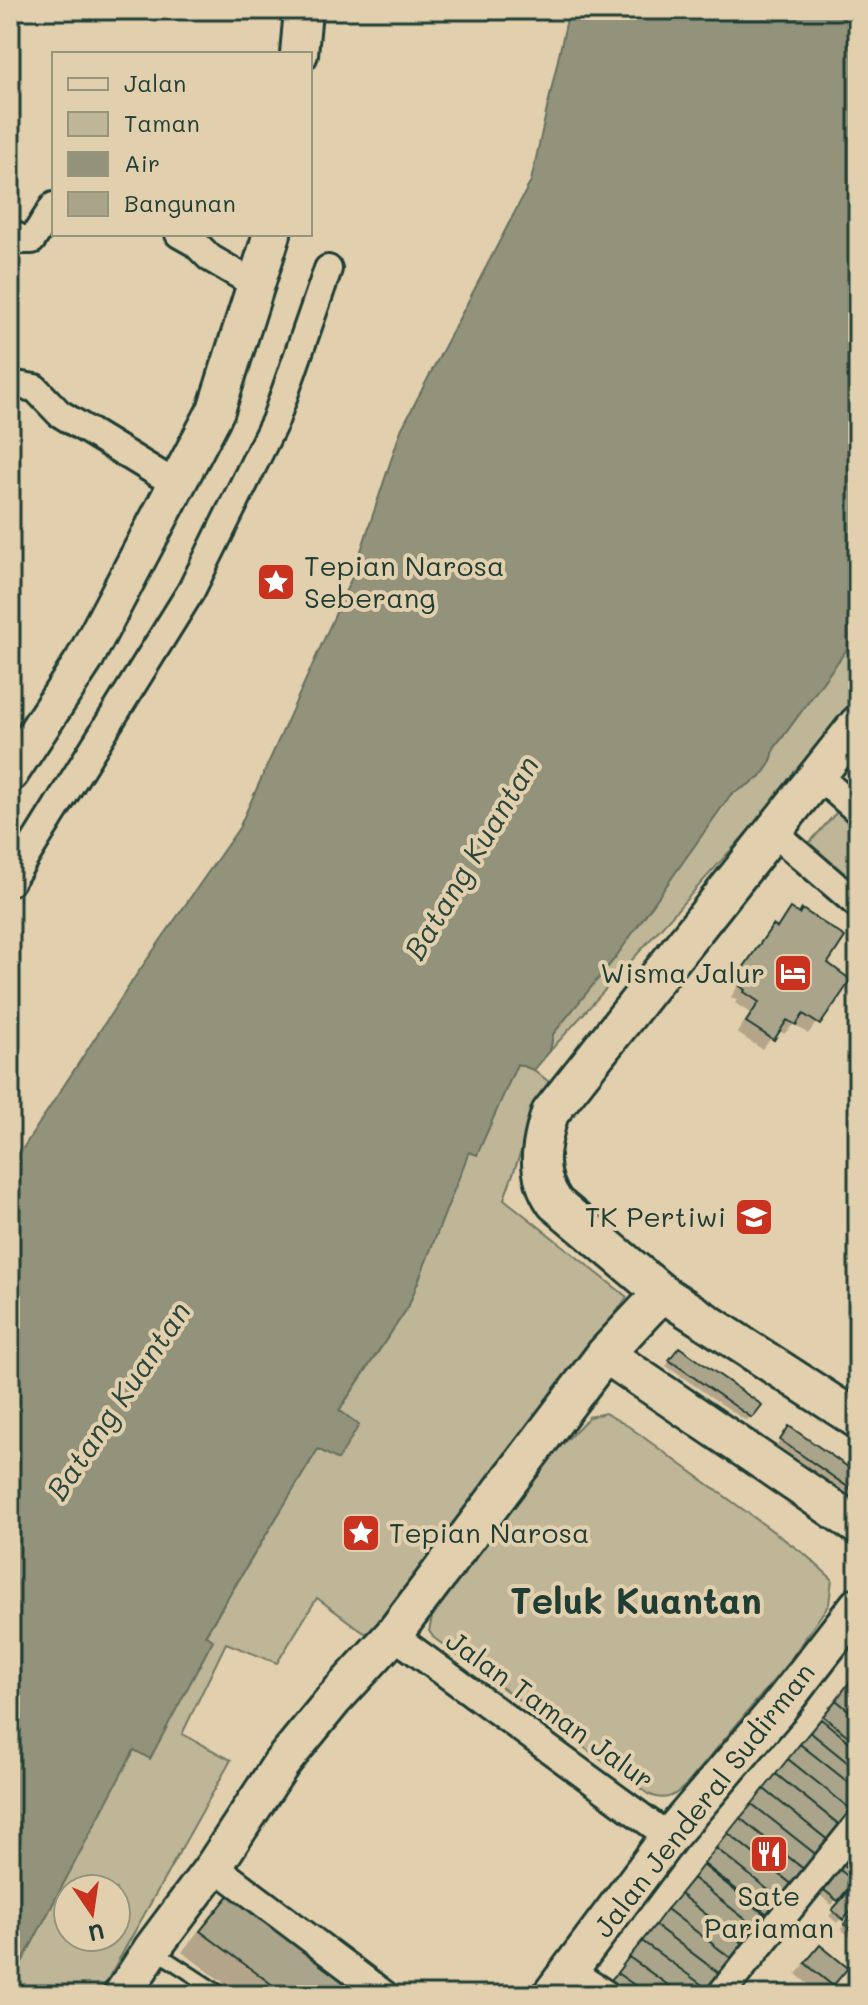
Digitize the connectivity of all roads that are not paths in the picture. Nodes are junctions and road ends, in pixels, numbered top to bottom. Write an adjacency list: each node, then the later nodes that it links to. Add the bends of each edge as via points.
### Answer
1 (303, 10): 2 (street)
2 (299, 52)
3 (52, 209): 4 (street, via 32,240)
4 (10, 233)
5 (183, 236): 8 (street)
6 (271, 236): 8 (street)
7 (328, 269): 16 (street, via 275,421 191,591)
8 (256, 285): 10 (street, via 216,410)
9 (10, 384): 10 (street, via 35,388 59,413)
10 (177, 485): 12 (street, via 84,660)
11 (858, 724): 13 (street)
12 (10, 773)
13 (817, 775): 14 (street); 15 (street)
14 (858, 811)
15 (772, 831): 17 (street); 18 (street, via 550,1113 545,1129 540,1151 545,1189)
16 (10, 882)
17 (858, 905)
18 (662, 1293): 19 (street); 20 (street)
19 (605, 1354): 21 (street); 23 (street)
20 (858, 1420)
21 (858, 1526)
22 (858, 1606): 25 (street, Jalan Jenderal Sudirman)
23 (393, 1635): 25 (street, Jalan Taman Jalur); 26 (street, via 281,1764)
24 (858, 1824): 33 (street)
25 (669, 1837): 28 (street, Jalan Jenderal Sudirman)
26 (214, 1866): 27 (street); 31 (street)
27 (152, 1949): 29 (street); 30 (lane)
28 (561, 1983): 32 (street)
29 (122, 1995)
30 (223, 1995)
31 (385, 1995)
32 (607, 1995)
33 (720, 1995)

